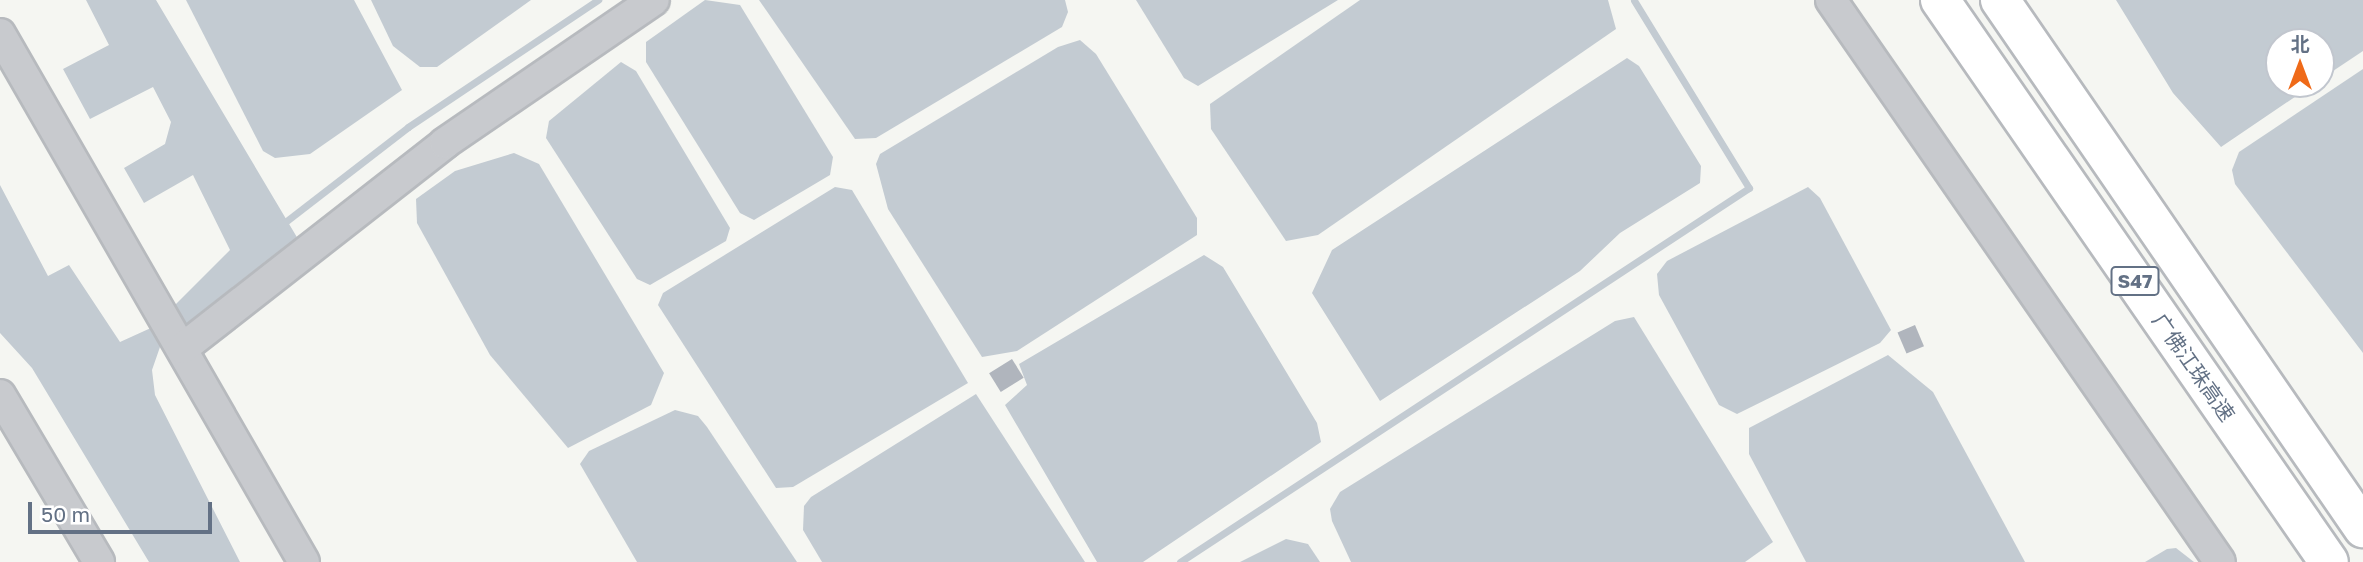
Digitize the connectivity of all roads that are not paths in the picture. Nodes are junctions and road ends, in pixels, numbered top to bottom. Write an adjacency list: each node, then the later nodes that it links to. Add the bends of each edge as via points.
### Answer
1 (654, 0): 6 (street, via 445,142)
2 (1831, 0): 11 (street)
3 (1940, 0): 12 (highway, 广佛江珠高速 / S47)
4 (2000, 0): 8 (highway, S47)
5 (0, 34): 6 (street)
6 (183, 348): 10 (street, via 204,397)
7 (0, 395): 9 (street)
8 (2363, 528)
9 (99, 562)
10 (304, 562)
11 (2220, 562)
12 (2329, 562)

